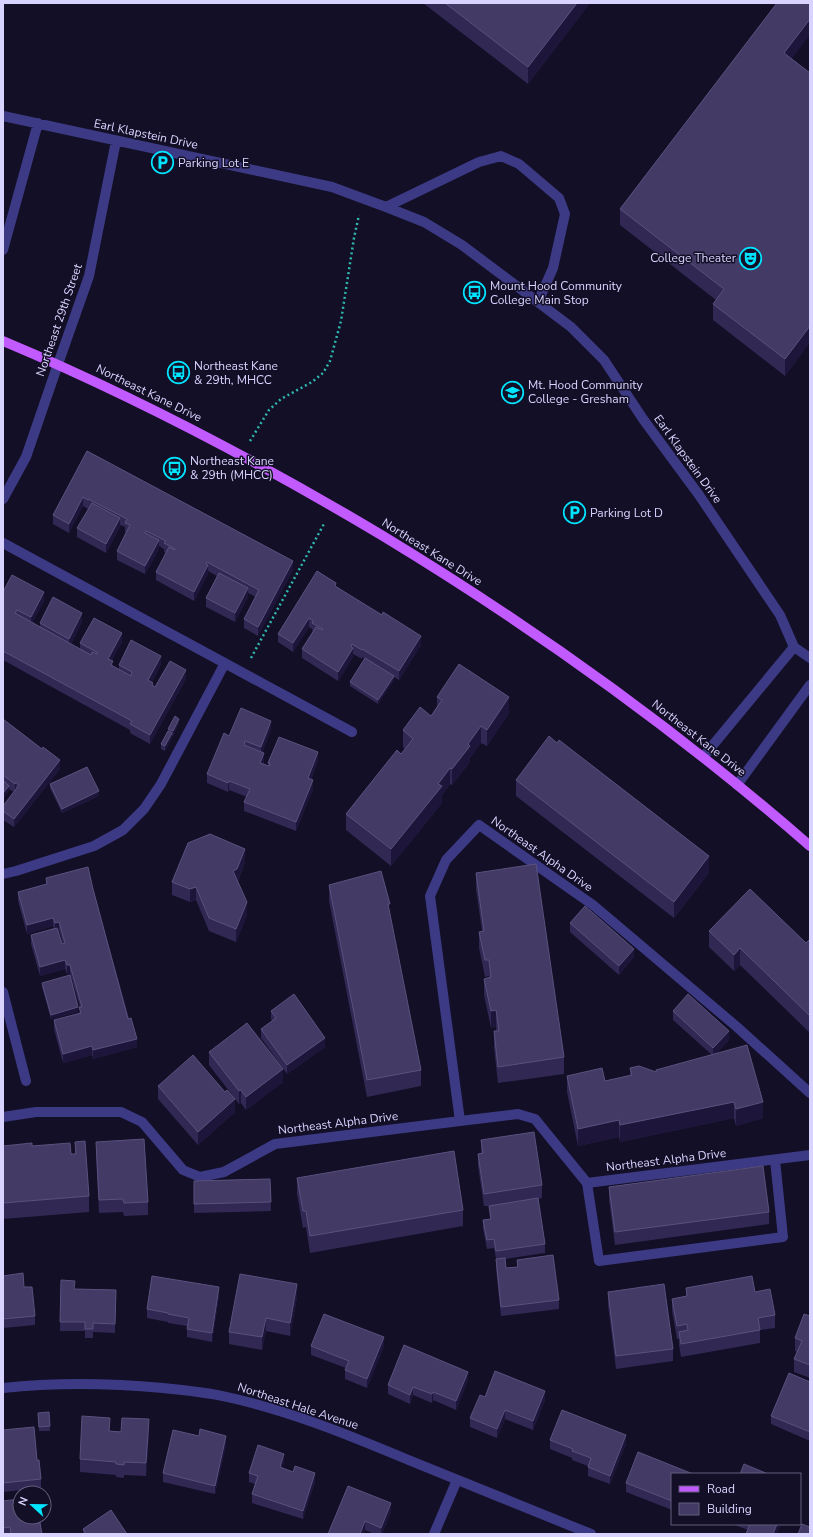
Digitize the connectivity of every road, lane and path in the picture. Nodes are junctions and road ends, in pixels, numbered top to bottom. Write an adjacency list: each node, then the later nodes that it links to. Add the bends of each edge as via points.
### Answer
1 (3, 116): 2 (street, Earl Klapstein Drive)
2 (38, 123): 3 (street, Earl Klapstein Drive); 6 (street)
3 (116, 141): 4 (street, Earl Klapstein Drive, via 332,187); 9 (street, Northeast 29th Street, via 89,276)
4 (365, 198): 5 (street, Earl Klapstein Drive); 10 (path, via 354,238 341,321 330,361 323,373 312,382 281,399 269,410)
5 (386, 206): 7 (street, Earl Klapstein Drive, via 424,222 462,245); 7 (street, via 479,162 501,156 519,164 559,198 565,214 553,268)
6 (3, 250)
7 (538, 302): 14 (street, Earl Klapstein Drive, via 571,327 604,360 643,419 699,494 780,615)
8 (3, 341): 9 (main road, Northeast Kane Drive)
9 (58, 364): 10 (main road, Northeast Kane Drive); 11 (street, Northeast 29th Street, via 26,457)
10 (242, 455): 12 (main road, Northeast Kane Drive)
11 (3, 500)
12 (333, 506): 17 (path); 20 (main road, Northeast Kane Drive, via 436,568 524,626)
13 (3, 543): 16 (street)
14 (794, 647): 15 (street); 20 (street)
15 (810, 658)
16 (225, 664): 17 (street); 23 (street, via 161,784 144,809 123,830 94,846)
17 (243, 673): 19 (street)
18 (810, 685): 21 (street)
19 (352, 732)
20 (703, 757): 21 (main road, Northeast Kane Drive)
21 (737, 785): 22 (main road, Northeast Kane Drive)
22 (810, 846)
23 (3, 874)
24 (3, 992): 25 (street)
25 (26, 1081)
26 (810, 1093): 28 (street, Northeast Alpha Drive, via 737,1027 593,905 479,825 446,860 430,896)
27 (3, 1117): 28 (street, Northeast Alpha Drive, via 36,1112 121,1112 142,1122 183,1170 200,1177 224,1172 275,1144)
28 (460, 1121): 31 (street, Northeast Alpha Drive, via 518,1114 535,1119)
29 (810, 1155): 30 (street, Northeast Alpha Drive)
30 (775, 1160): 31 (street, Northeast Alpha Drive); 31 (street, via 784,1237 598,1261)
31 (587, 1182)
32 (3, 1388): 33 (street, Northeast Hale Avenue, via 65,1384 127,1385 227,1397 331,1428)
33 (457, 1480): 34 (street); 35 (street, Northeast Hale Avenue)
34 (434, 1534)
35 (590, 1534)

